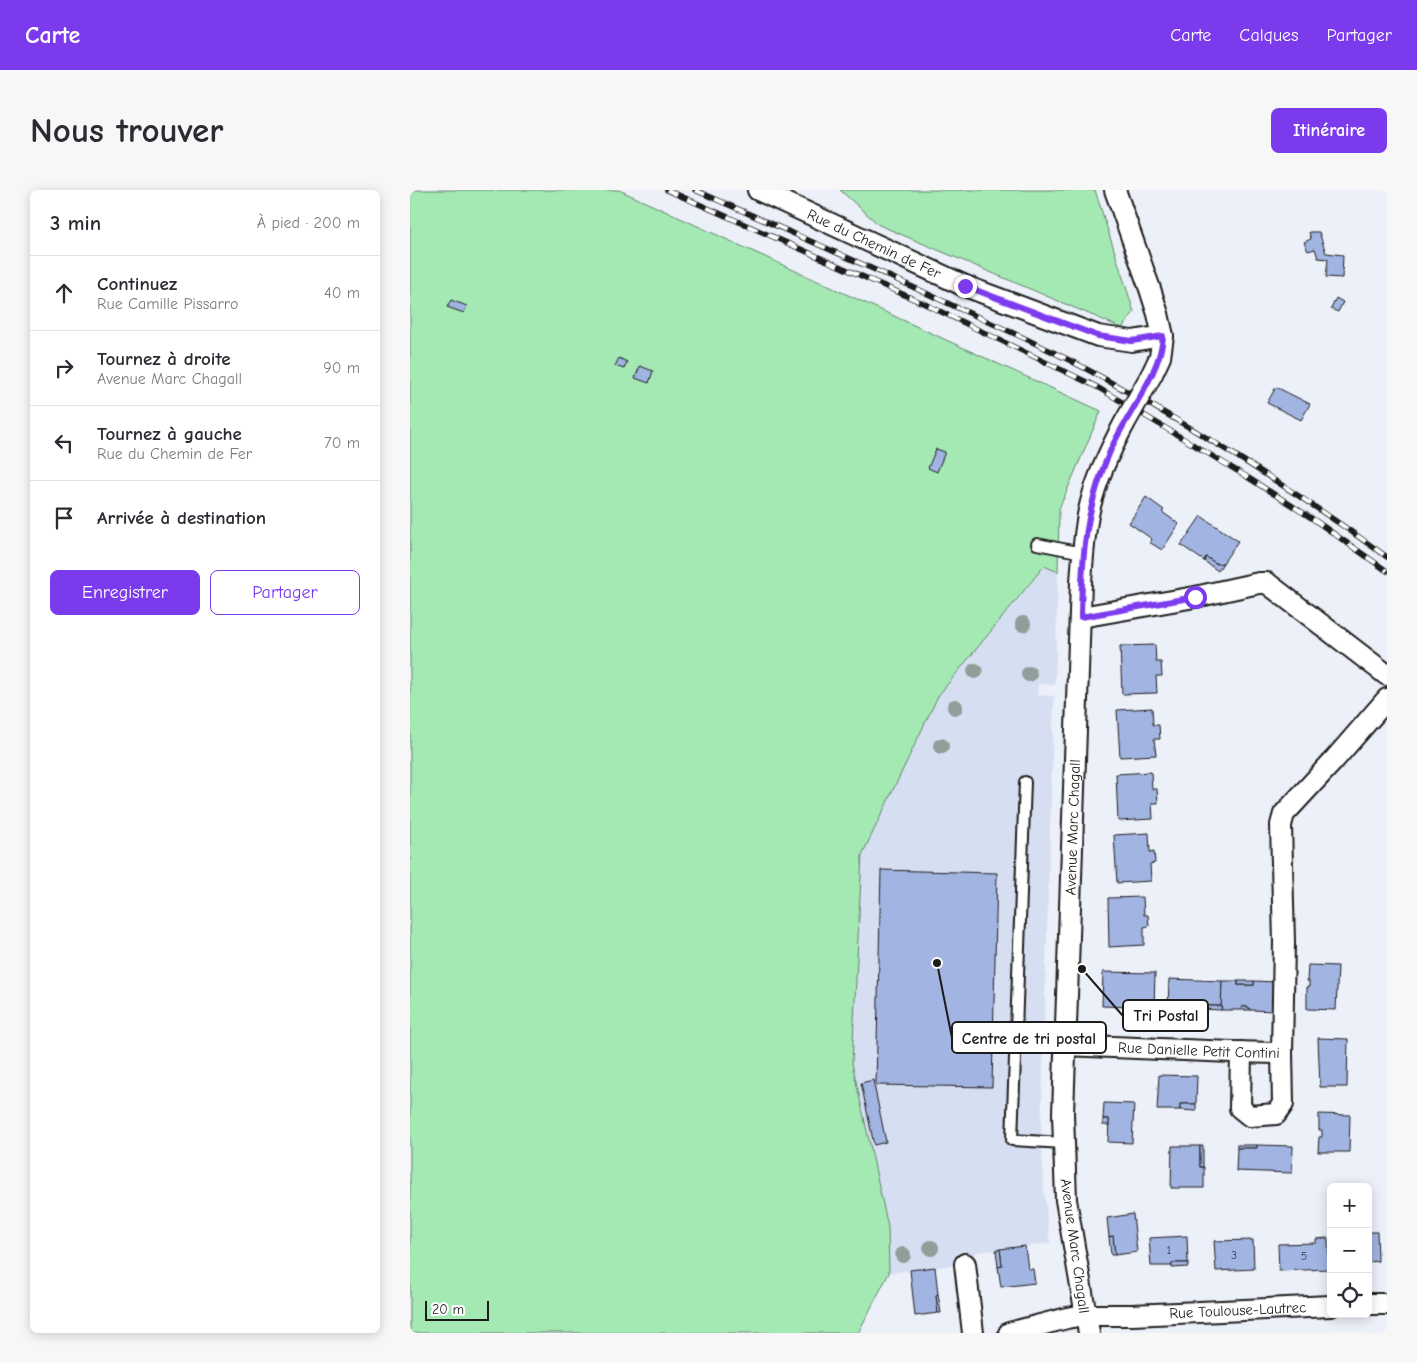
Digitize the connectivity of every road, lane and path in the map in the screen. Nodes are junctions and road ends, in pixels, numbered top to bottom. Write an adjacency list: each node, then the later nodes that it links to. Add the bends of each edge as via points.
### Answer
1 (758, 190): 3 (street, Rue du Chemin de Fer, via 965,286 1098,336 1132,341)
2 (1116, 190): 3 (street)
3 (1163, 336): 5 (street, Avenue Marc Chagall, bridge, via 1160,358 1111,448 1097,482)
4 (1037, 544): 5 (lane)
5 (1083, 553): 6 (street, Avenue Marc Chagall)
6 (1081, 617): 7 (street, via 1267,583); 10 (street, Avenue Marc Chagall)
7 (1387, 676)
8 (1387, 699): 12 (street, Rue Danielle Petit Contini, via 1284,814 1281,824)
9 (1024, 782): 13 (lane, via 1012,1140)
10 (1065, 1045): 11 (street, Rue Danielle Petit Contini); 13 (street, Avenue Marc Chagall)
11 (1241, 1052): 12 (street, Rue Danielle Petit Contini); 12 (street, via 1240,1108 1250,1116 1276,1114 1283,1104)
12 (1282, 1053)
13 (1064, 1143): 18 (street, Avenue Marc Chagall, via 1066,1200)
14 (965, 1264): 19 (street)
15 (1372, 1304): 16 (street)
16 (1387, 1304)
17 (1327, 1306): 18 (street, Rue Toulouse-Lautrec, via 1142,1314)
18 (1087, 1324): 20 (street, Rue Toulouse-Lautrec)
19 (973, 1333)
20 (1009, 1333)

